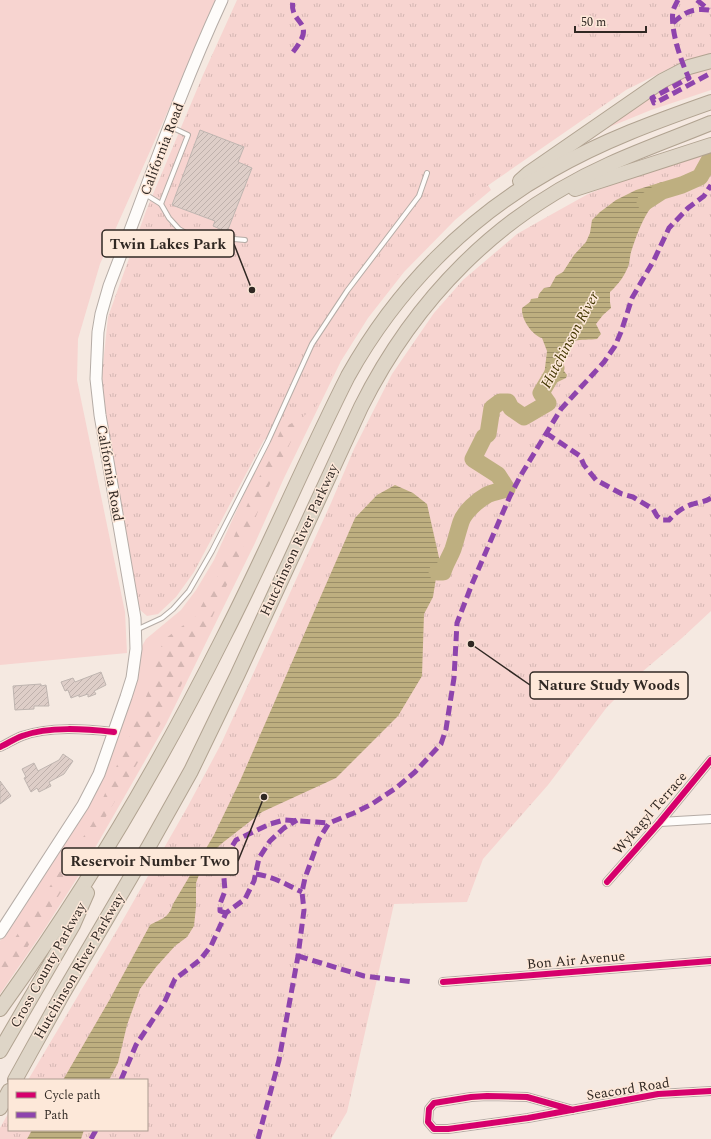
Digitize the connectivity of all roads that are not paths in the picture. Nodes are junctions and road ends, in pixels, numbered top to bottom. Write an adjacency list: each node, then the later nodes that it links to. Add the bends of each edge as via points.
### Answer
1 (222, 0): 5 (main road, California Road)
2 (711, 60): 11 (highway, via 696,64 662,81 636,98 529,173)
3 (711, 102): 11 (highway, Hutchinson River Parkway, via 588,151 537,179)
4 (708, 125): 9 (highway, Hutchinson River Parkway, via 609,164)
5 (170, 127): 8 (main road, California Road); 10 (lane, via 188,135)
6 (711, 145): 9 (highway)
7 (427, 173): 13 (lane, via 419,196 347,291 312,344 268,441 189,591 162,618)
8 (144, 194): 10 (lane); 13 (main road, California Road, via 105,299 96,358 99,409)
9 (549, 196): 26 (highway, Hutchinson River Parkway, via 496,234 459,268 425,306 386,362 361,407 191,771)
10 (161, 204): 12 (lane, via 169,218 189,235)
11 (485, 215): 19 (highway, Hutchinson River Parkway, via 428,266 394,306 363,351 341,390 210,665 140,794)
12 (245, 240)
13 (136, 630): 14 (main road, California Road, via 132,678)
14 (114, 732): 15 (street, via 63,730 35,733 22,736); 21 (main road, California Road, via 99,774 83,805)
15 (0, 747)
16 (711, 760): 18 (street, Wykagyl Terrace)
17 (711, 819): 18 (street)
18 (660, 822): 20 (street, Wykagyl Terrace)
19 (103, 854): 24 (highway, Hutchinson River Parkway); 25 (highway, Cross County Parkway, via 73,925)
20 (607, 882)
21 (0, 933)
22 (711, 961): 23 (street, Bon Air Avenue)
23 (442, 982)
24 (0, 1009)
25 (0, 1051)
26 (15, 1079)
27 (8, 1086): 30 (highway)
28 (711, 1091): 32 (street, Seacord Road, via 658,1094)
29 (8, 1093): 31 (highway)
30 (0, 1098)
31 (0, 1108)
32 (573, 1110): 32 (street, Seacord Road, via 527,1097 471,1097 434,1104 429,1109 428,1122 434,1129 448,1130)

